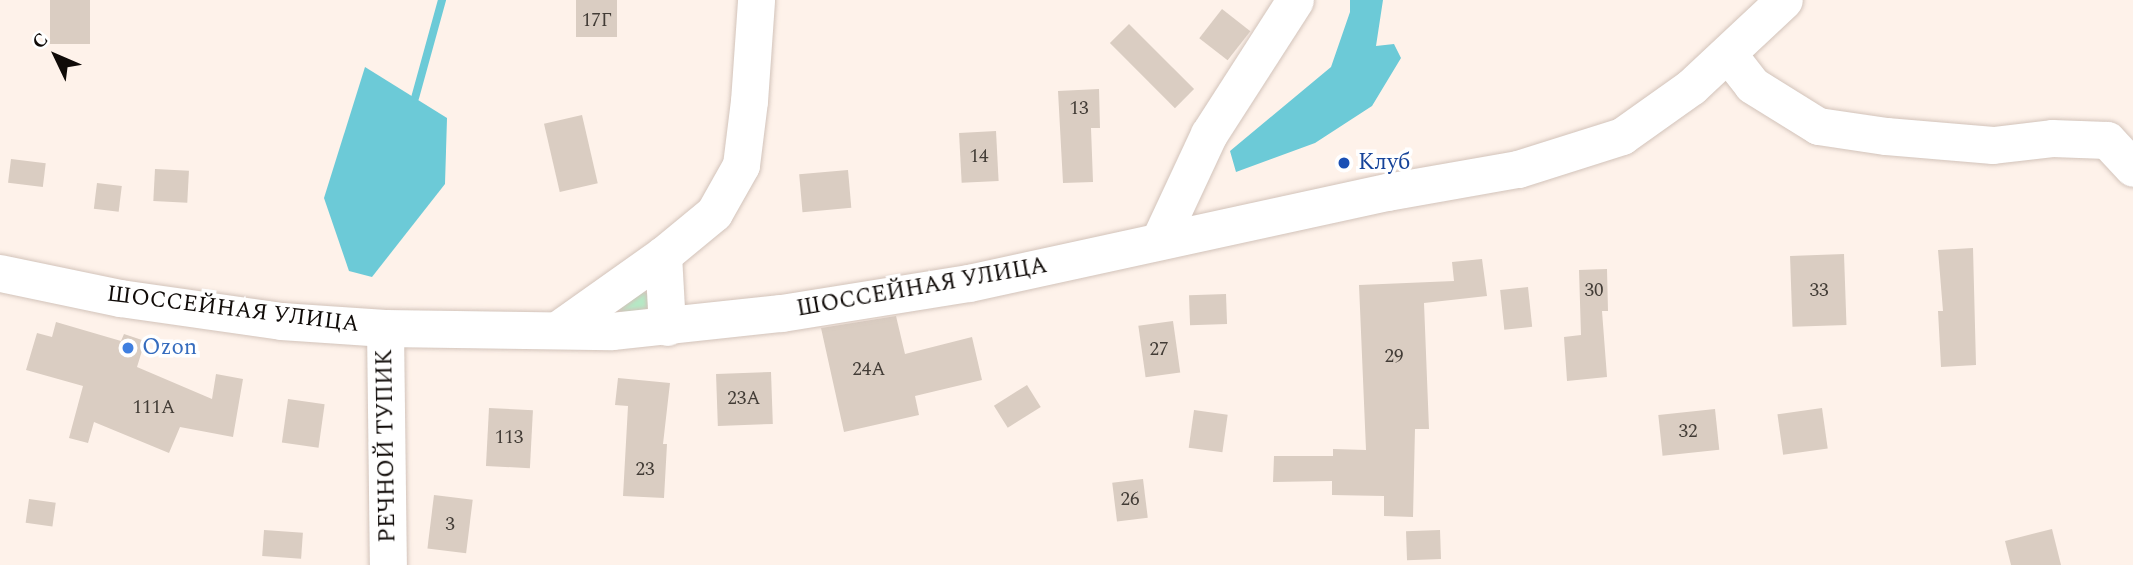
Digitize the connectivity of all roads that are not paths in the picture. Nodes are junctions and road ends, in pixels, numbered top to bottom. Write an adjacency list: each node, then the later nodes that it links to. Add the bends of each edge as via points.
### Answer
1 (756, 0): 7 (street, via 741,164 714,213)
2 (1294, 0): 6 (street, via 1209,134)
3 (1784, 0): 4 (street, ШОССЕЙНАЯ УЛИЦА)
4 (1728, 54): 5 (street, via 1752,85 1818,126 1993,145 2052,138 2107,140); 6 (street, ШОССЕЙНАЯ УЛИЦА, via 1622,136 1518,169)
5 (2133, 167)
6 (1159, 241): 9 (street, ШОССЕЙНАЯ УЛИЦА, via 969,283)
7 (663, 255): 9 (street); 11 (street)
8 (0, 273): 10 (street, ШОССЕЙНАЯ УЛИЦА, via 120,298 281,321)
9 (667, 327): 11 (street, ШОССЕЙНАЯ УЛИЦА)
10 (385, 328): 11 (street, ШОССЕЙНАЯ УЛИЦА); 12 (street, РЕЧНОЙ ТУПИК)
11 (556, 330)
12 (388, 565)

